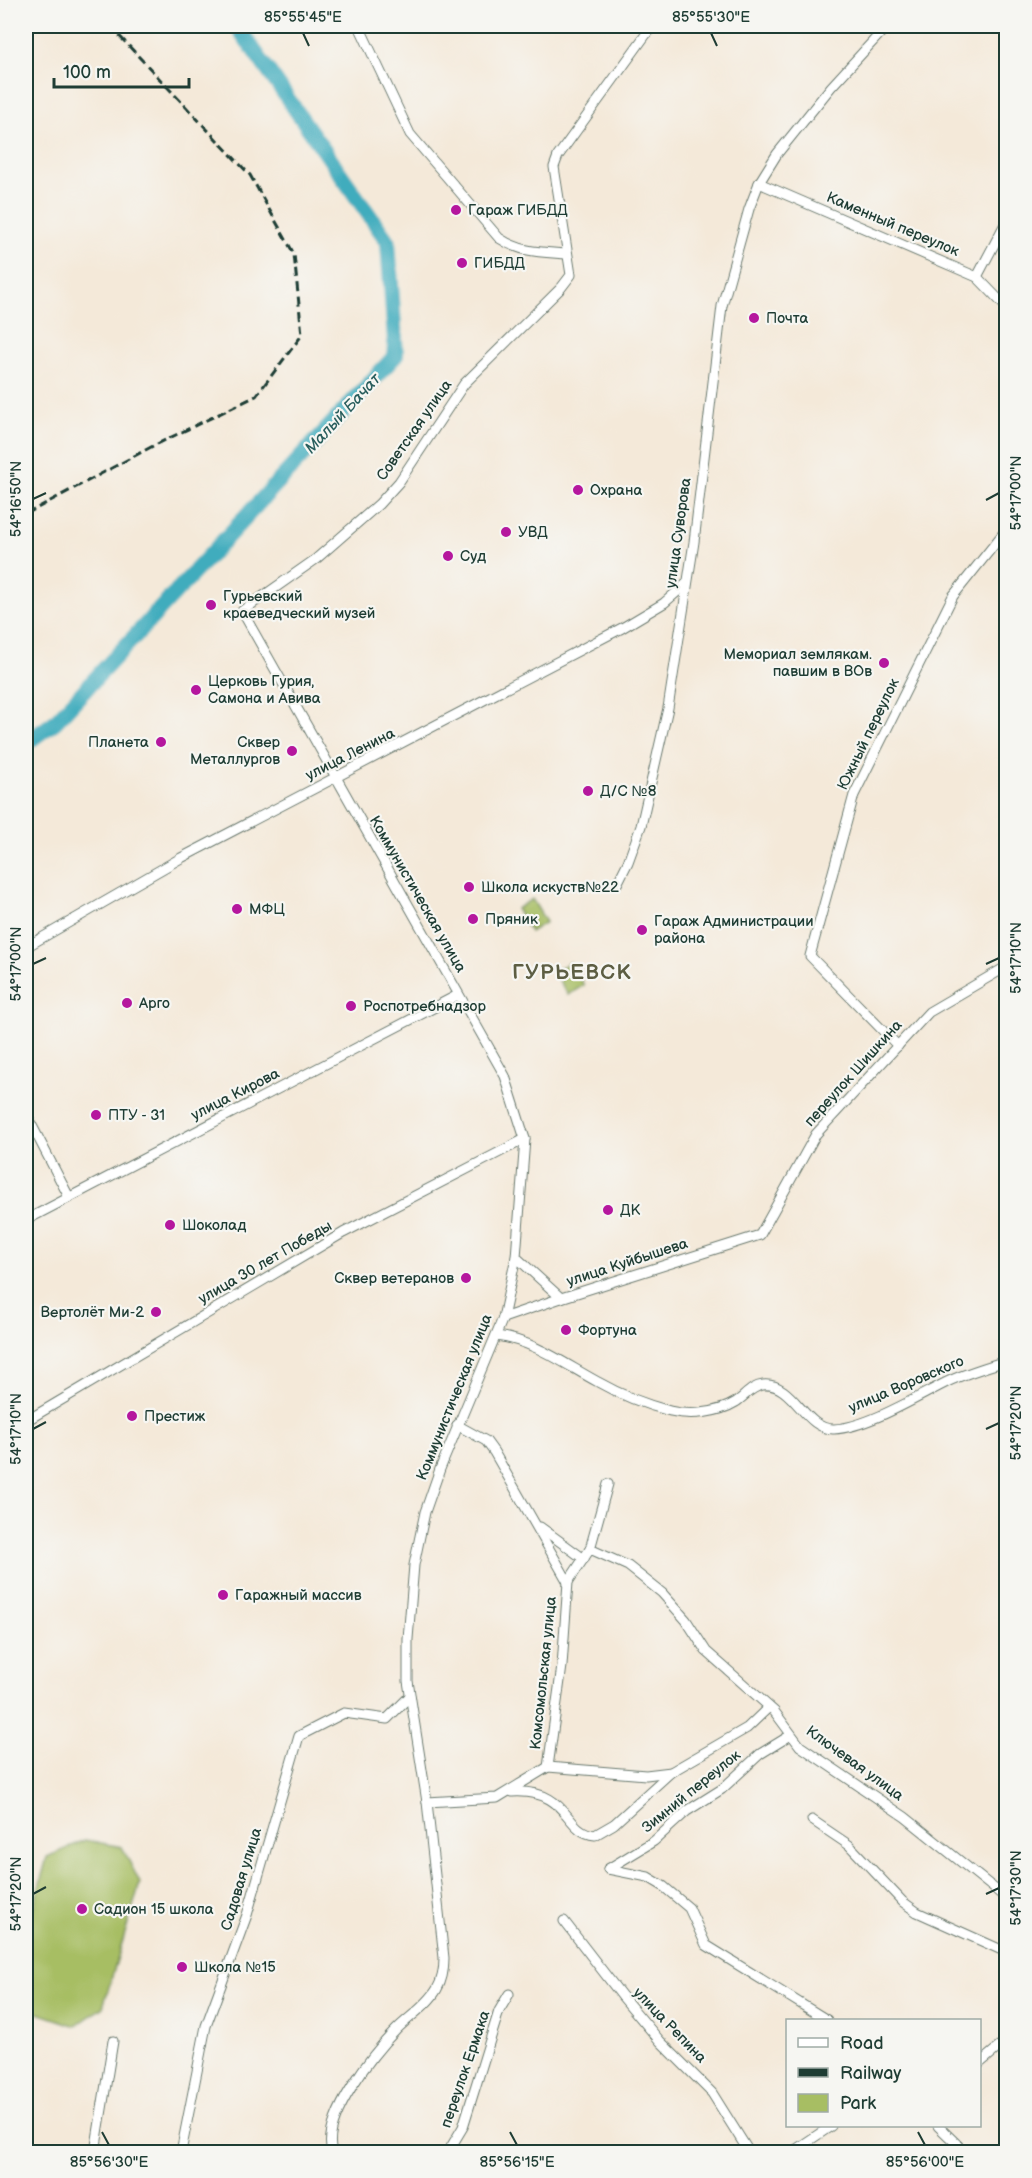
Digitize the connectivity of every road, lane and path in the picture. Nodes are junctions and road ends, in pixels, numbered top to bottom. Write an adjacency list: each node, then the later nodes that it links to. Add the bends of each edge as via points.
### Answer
1 (359, 26): 6 (street, via 411,134 500,238 528,251)
2 (652, 26): 6 (street, via 558,156 554,175)
3 (887, 26): 4 (street, улица Суворова, via 792,135)
4 (759, 183): 7 (street, Каменный переулок); 10 (street, улица Суворова, via 722,306)
5 (1006, 222): 7 (street)
6 (567, 254): 11 (street, Советская улица, via 570,275 561,288 464,384 399,482 379,504 316,559)
7 (977, 276): 8 (street, Каменный переулок)
8 (1006, 307)
9 (1006, 530): 17 (street, Южный переулок, via 953,596 854,795 810,956)
10 (686, 584): 12 (street, улица Ленина, via 664,603 622,628); 13 (street, улица Суворова, via 673,684 653,779 628,862)
11 (242, 611): 12 (street, Коммунистическая улица)
12 (335, 778): 14 (street, улица Ленина, via 181,858); 16 (street, Коммунистическая улица)
13 (617, 884)
14 (26, 947)
15 (1006, 967): 17 (street, переулок Шишкина, via 929,1012)
16 (458, 995): 19 (street, Коммунистическая улица, via 505,1076); 20 (street, улица Кирова)
17 (898, 1046): 22 (street, переулок Шишкина, via 816,1134)
18 (26, 1114): 20 (street)
19 (525, 1139): 23 (street, Коммунистическая улица); 28 (street, улица 30 лет Победы, via 343,1233)
20 (69, 1197): 21 (street, улица Кирова)
21 (26, 1220)
22 (760, 1235): 24 (street, улица Куйбышева)
23 (516, 1257): 24 (street, улица Куйбышева); 25 (street, Коммунистическая улица)
24 (561, 1298): 25 (street)
25 (503, 1318): 26 (street, Коммунистическая улица)
26 (496, 1335): 27 (street, улица Воровского, via 510,1337 601,1384 671,1411 720,1409 761,1385 781,1389 817,1424 834,1429 901,1406 948,1382); 29 (street, Коммунистическая улица)
27 (1006, 1361)
28 (26, 1420)
29 (457, 1425): 31 (street, Комсомольская улица, via 490,1446); 35 (street, Коммунистическая улица, via 425,1512 414,1565 408,1639)
30 (608, 1484): 32 (street, Комсомольская улица)
31 (536, 1524): 33 (street, Комсомольская улица); 34 (street, Комсомольская улица)
32 (591, 1549): 33 (street, Комсомольская улица); 36 (street, Ключевая улица, via 643,1576 680,1612 706,1651)
33 (584, 1559): 34 (street, Комсомольская улица)
34 (568, 1582): 38 (street, Комсомольская улица, via 562,1666)
35 (410, 1696): 41 (street, Коммунистическая улица); 54 (street, Садовая улица, via 387,1719 344,1713 299,1736 247,1915 206,2026)
36 (769, 1707): 37 (street, Ключевая улица); 39 (street, via 747,1728)
37 (791, 1735): 43 (street, Ключевая улица, via 800,1746 905,1817); 47 (street, Зимний переулок, via 687,1811 654,1842 608,1869 648,1877 663,1887 689,1908 706,1945)
38 (548, 1767): 39 (street, via 646,1775); 40 (street)
39 (671, 1772): 40 (street, via 614,1824 595,1835 583,1832 544,1795)
40 (508, 1792): 41 (street, via 490,1800)
41 (427, 1802): 55 (street, Коммунистическая улица, via 443,1975 432,1998 395,2031 354,2085 329,2136)
42 (812, 1820): 45 (street, via 849,1845 917,1912)
43 (1006, 1898)
44 (564, 1921): 57 (street, улица Репина, via 660,2041 712,2093)
45 (1006, 1952)
46 (509, 1994): 56 (street, переулок Ермака, via 499,2011 463,2127)
47 (825, 2019)
48 (113, 2041): 53 (street)
49 (1006, 2041): 50 (street)
50 (981, 2062)
51 (830, 2127): 58 (street)
52 (939, 2127): 59 (street)
53 (95, 2152)
54 (181, 2152)
55 (332, 2152)
56 (448, 2152)
57 (749, 2152)
58 (792, 2152)
59 (965, 2152)

